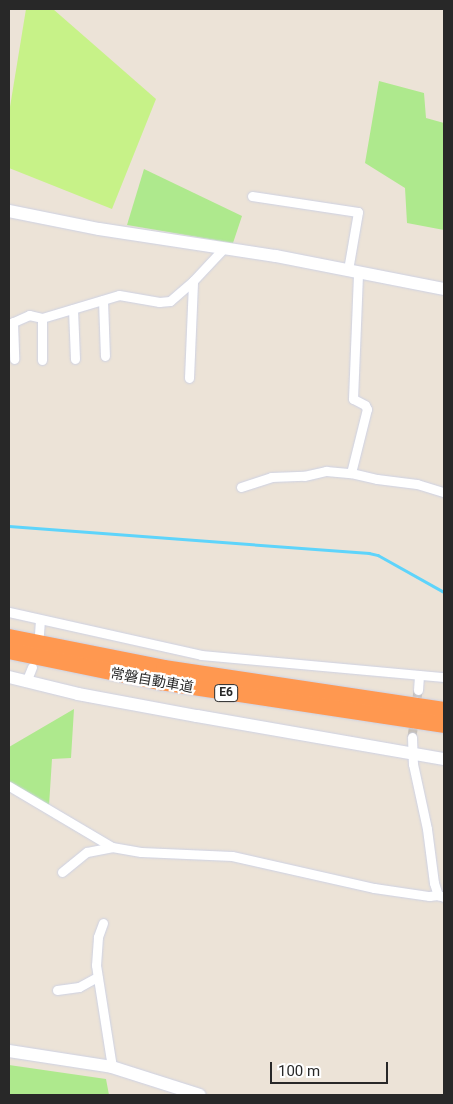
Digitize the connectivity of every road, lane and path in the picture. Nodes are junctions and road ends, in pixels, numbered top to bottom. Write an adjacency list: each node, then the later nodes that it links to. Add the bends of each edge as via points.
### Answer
1 (252, 196): 4 (street, via 358,212)
2 (9, 211): 3 (street, via 109,231)
3 (224, 248): 4 (street); 5 (street)
4 (353, 271): 6 (street); 16 (street, via 353,399 367,409)
5 (193, 281): 7 (street, via 170,301 119,295); 15 (street)
6 (444, 289)
7 (103, 300): 8 (street); 11 (street)
8 (73, 310): 9 (street); 13 (street)
9 (42, 318): 10 (street, via 28,315); 14 (street)
10 (11, 323): 12 (street)
11 (105, 356)
12 (14, 359)
13 (75, 359)
14 (42, 360)
15 (189, 378)
16 (351, 473): 17 (street, via 326,471 304,476 271,477); 18 (street)
17 (241, 487)
18 (444, 492)
19 (9, 612): 20 (street)
20 (40, 621): 21 (street); 25 (street, via 201,655)
21 (39, 634)
22 (9, 637): 30 (highway, 常磐自動車道 / E6, via 173,670)
23 (9, 651): 31 (highway, 常磐自動車道 / E6, via 160,682)
24 (32, 667): 28 (street)
25 (419, 675): 27 (street); 29 (street)
26 (9, 678): 28 (street)
27 (444, 678)
28 (26, 682): 33 (street)
29 (418, 690)
30 (444, 710)
31 (444, 725)
32 (412, 737): 33 (street)
33 (412, 754): 34 (street); 38 (street)
34 (444, 759)
35 (9, 786): 36 (street)
36 (112, 847): 37 (street, via 86,852); 38 (street, via 141,852 232,856 374,888)
37 (62, 872)
38 (441, 896)
39 (103, 923): 40 (street, via 97,948)
40 (98, 977): 41 (street, via 79,987); 43 (street)
41 (58, 990)
42 (9, 1051): 43 (street)
43 (112, 1067): 44 (street)
44 (200, 1095)

